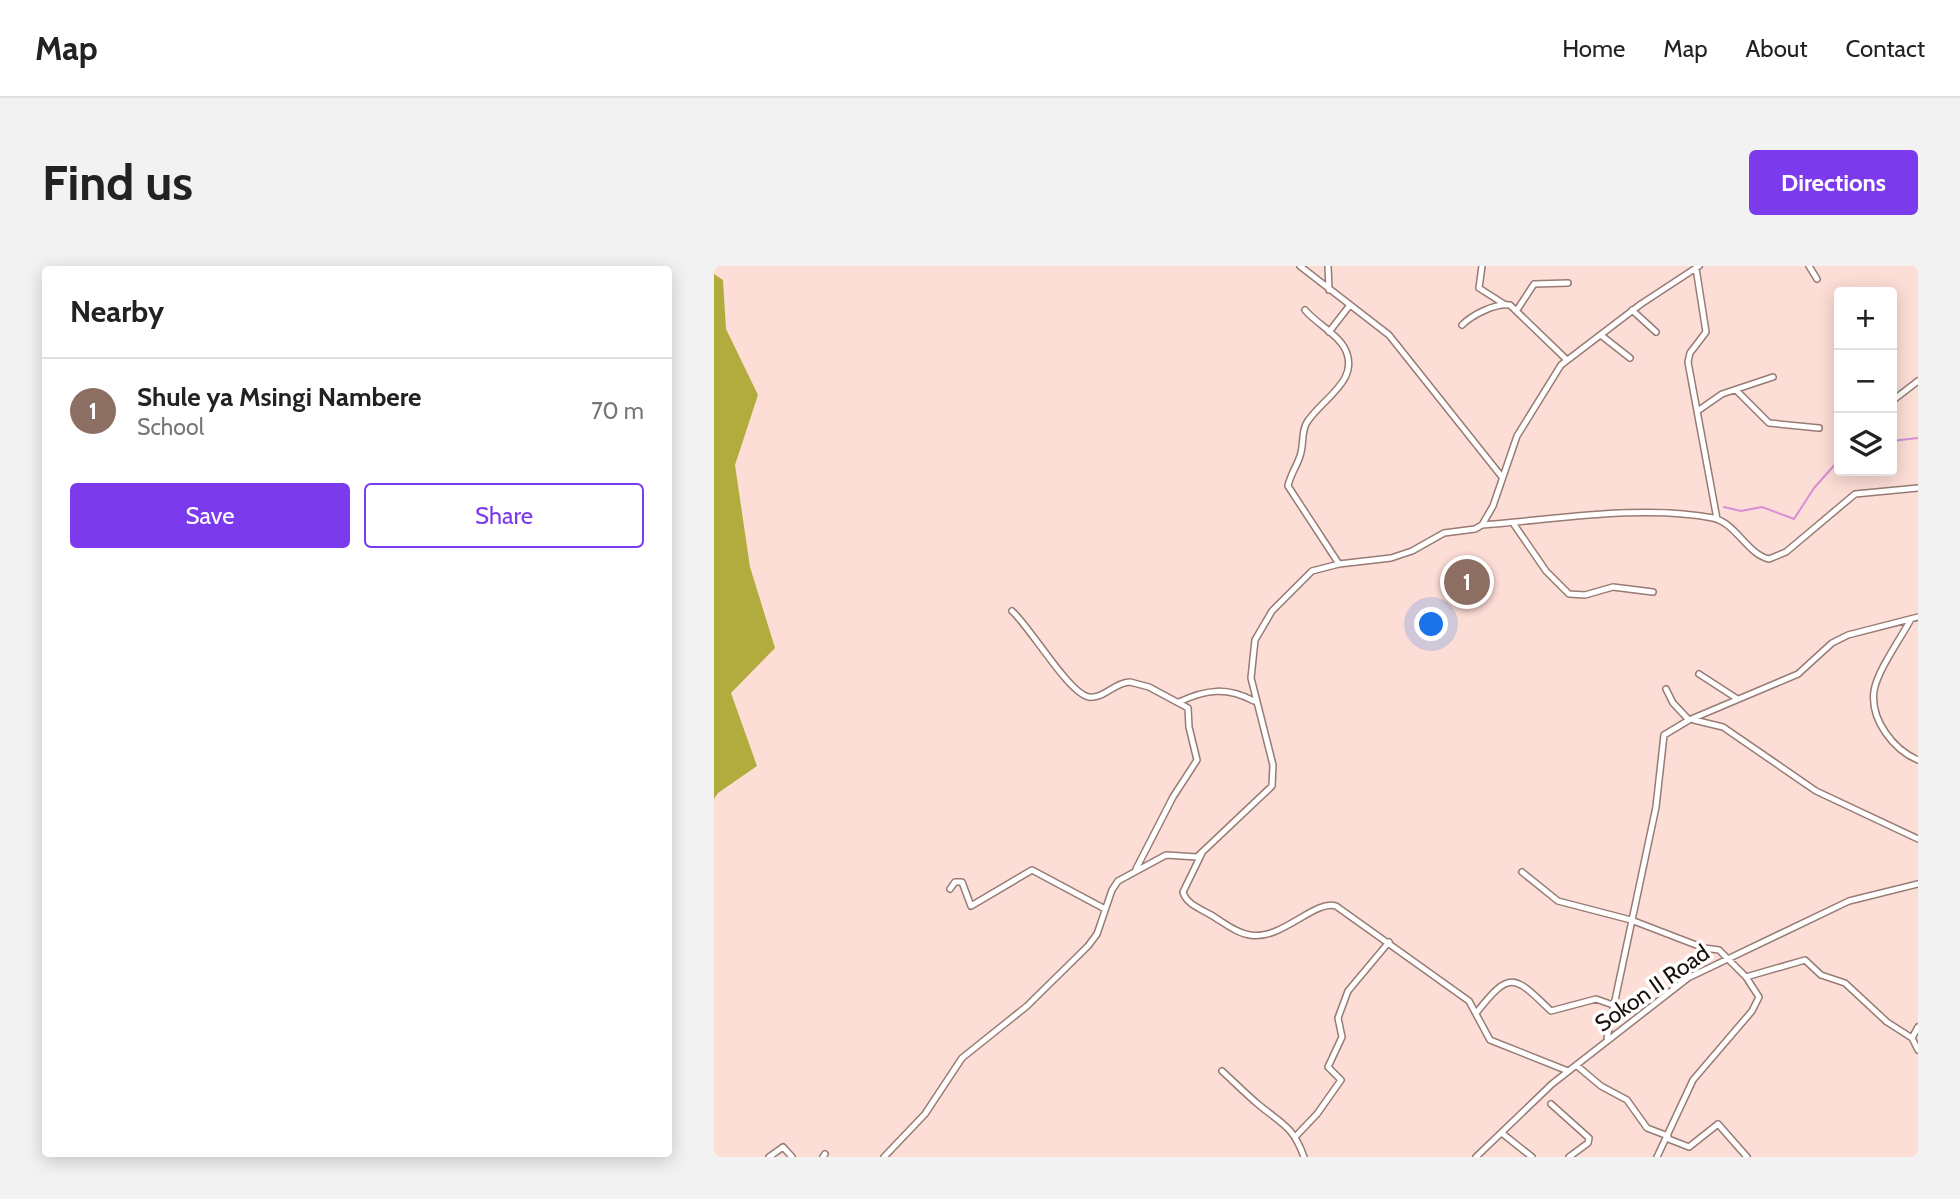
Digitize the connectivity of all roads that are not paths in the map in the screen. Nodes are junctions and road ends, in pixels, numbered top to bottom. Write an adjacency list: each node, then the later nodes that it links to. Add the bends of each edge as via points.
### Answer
1 (1300, 266): 8 (street)
2 (1328, 266): 8 (street)
3 (1482, 266): 9 (street, via 1479,288)
4 (1808, 266): 6 (street)
5 (1698, 267): 13 (street); 24 (street, via 1706,332 1688,362)
6 (1817, 279)
7 (1568, 283): 12 (street, via 1534,284)
8 (1329, 290): 10 (street)
9 (1504, 304): 12 (street); 14 (street)
10 (1350, 305): 15 (street); 26 (street, via 1389,335)
11 (1305, 310): 15 (street)
12 (1517, 310): 19 (street)
13 (1633, 310): 16 (street); 17 (street)
14 (1462, 325)
15 (1329, 332): 32 (street, via 1345,348 1347,373 1339,389 1305,427 1301,454 1288,486)
16 (1656, 332)
17 (1602, 336): 18 (street); 19 (street)
18 (1630, 358)
19 (1566, 359): 26 (street, via 1527,416)
20 (1773, 377): 22 (street)
21 (1918, 381): 23 (street)
22 (1736, 390): 24 (street); 25 (street, via 1769,423)
23 (1897, 397)
24 (1699, 410): 29 (street)
25 (1819, 428)
26 (1502, 477): 31 (street)
27 (1916, 489): 28 (street); 29 (street, via 1855,494 1773,558 1760,555)
28 (1918, 496)
29 (1717, 519): 30 (street, via 1667,514)
30 (1513, 523): 31 (street); 33 (street, via 1546,571 1569,594 1585,596 1613,587)
31 (1482, 525): 32 (street, via 1444,533 1391,558)
32 (1339, 564): 39 (street, via 1304,577 1258,633 1251,664)
33 (1653, 592)
34 (1012, 611): 40 (street, via 1061,674 1084,695 1096,697 1127,681)
35 (1915, 618): 38 (street, via 1848,635 1832,643 1798,674); 42 (street, via 1878,681 1874,699 1886,735 1899,750)
36 (1699, 674): 38 (street)
37 (1666, 689): 41 (street)
38 (1736, 698): 41 (street)
39 (1254, 701): 40 (street, via 1220,690); 44 (street, via 1273,765 1272,786)
40 (1179, 702): 45 (street, via 1188,708 1198,760)
41 (1690, 720): 43 (street, via 1723,727 1816,791); 50 (street, via 1662,739 1656,807)
42 (1918, 760)
43 (1918, 839)
44 (1203, 852): 45 (street, via 1193,858 1166,855); 51 (street, via 1183,895 1237,931 1268,935 1331,904)
45 (1136, 869): 49 (street, via 1118,881)
46 (1522, 872): 50 (street, via 1558,901)
47 (1918, 884): 52 (street, Sokon II Road, via 1849,901)
48 (950, 889): 49 (street, via 954,882 963,883 971,906 1032,870)
49 (1105, 909): 69 (street, via 1088,946 1027,1006 962,1058 925,1114)
50 (1631, 920): 52 (street); 54 (street)
51 (1389, 942): 55 (street); 65 (street, via 1348,991 1338,1018 1342,1037 1328,1067 1341,1080)
52 (1728, 957): 53 (street); 57 (street, Sokon II Road, via 1688,978)
53 (1746, 977): 58 (street, via 1805,960 1819,973 1845,983); 66 (street, via 1758,1002 1693,1080)
54 (1613, 1005): 55 (street, via 1596,999 1551,1011 1524,986 1508,982 1501,983); 57 (street)
55 (1477, 1012): 62 (street, via 1490,1040)
56 (1918, 1027): 58 (street)
57 (1607, 1038): 60 (street, Sokon II Road)
58 (1912, 1038): 59 (street)
59 (1918, 1050)
60 (1576, 1065): 62 (street, Sokon II Road); 66 (street, via 1627,1100 1647,1128)
61 (1222, 1071): 65 (street)
62 (1568, 1071): 64 (street, Sokon II Road)
63 (1551, 1104): 73 (street, via 1589,1138)
64 (1503, 1134): 71 (street, Sokon II Road); 72 (street)
65 (1296, 1136): 70 (street)
66 (1667, 1137): 74 (street); 75 (street, via 1689,1147 1718,1124)
67 (769, 1157): 68 (street, via 783,1147)
68 (792, 1157)
69 (884, 1157)
70 (1304, 1157)
71 (1476, 1157)
72 (1532, 1157)
73 (1569, 1157)
74 (1657, 1157)
75 (1747, 1157)

